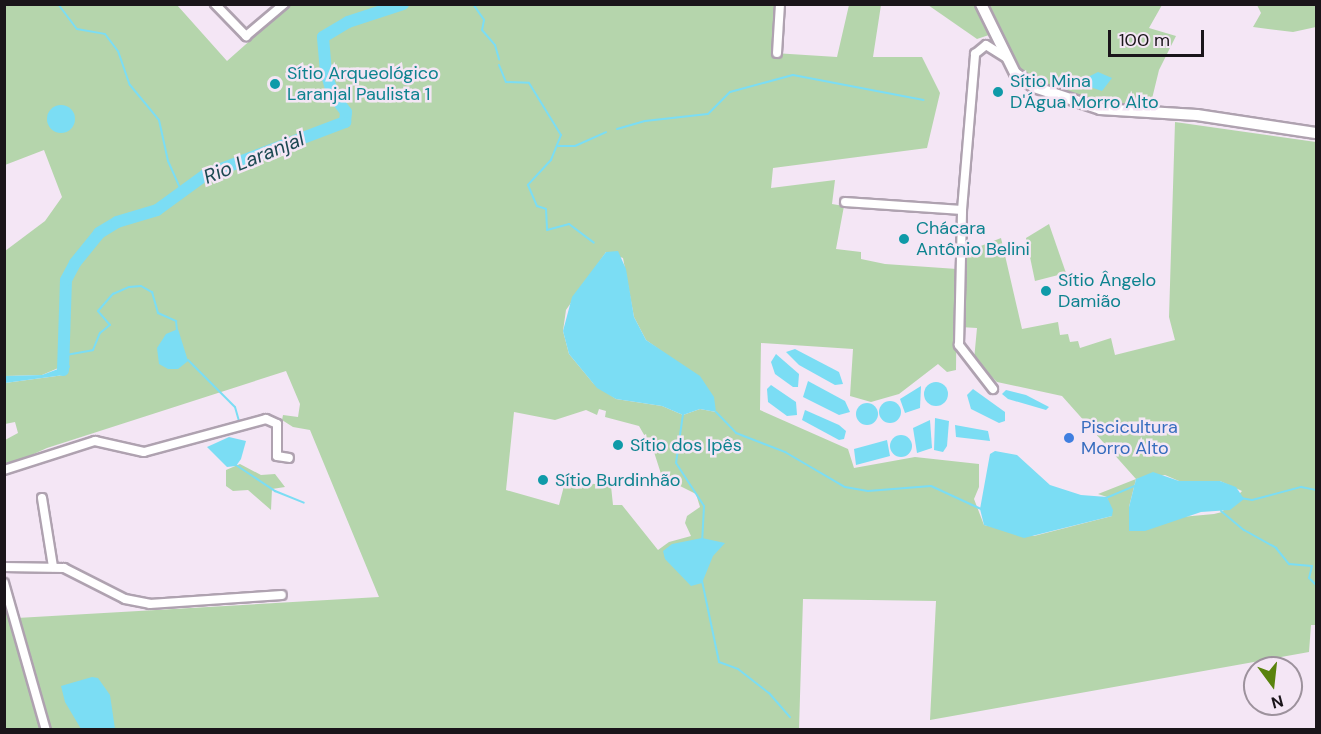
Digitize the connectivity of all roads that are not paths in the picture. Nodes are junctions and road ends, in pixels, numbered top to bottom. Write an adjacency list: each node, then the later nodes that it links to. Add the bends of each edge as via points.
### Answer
1 (215, 4): 2 (street, via 246,36)
2 (284, 4)
3 (780, 4): 5 (street)
4 (981, 4): 6 (main road)
5 (777, 53)
6 (1008, 59): 7 (main road, via 1015,73 1027,83 1100,109 1197,115); 9 (street, via 986,45 975,54)
7 (1317, 133)
8 (845, 202): 9 (street)
9 (962, 210): 10 (street, via 959,345)
10 (993, 389)
11 (289, 458): 12 (street, via 277,456 277,424 266,419 144,452 95,441)
12 (4, 470)
13 (42, 498): 15 (street)
14 (4, 567): 15 (street)
15 (53, 567): 17 (street, via 72,571 125,599 150,604)
16 (4, 583): 18 (street)
17 (282, 595)
18 (45, 729)

